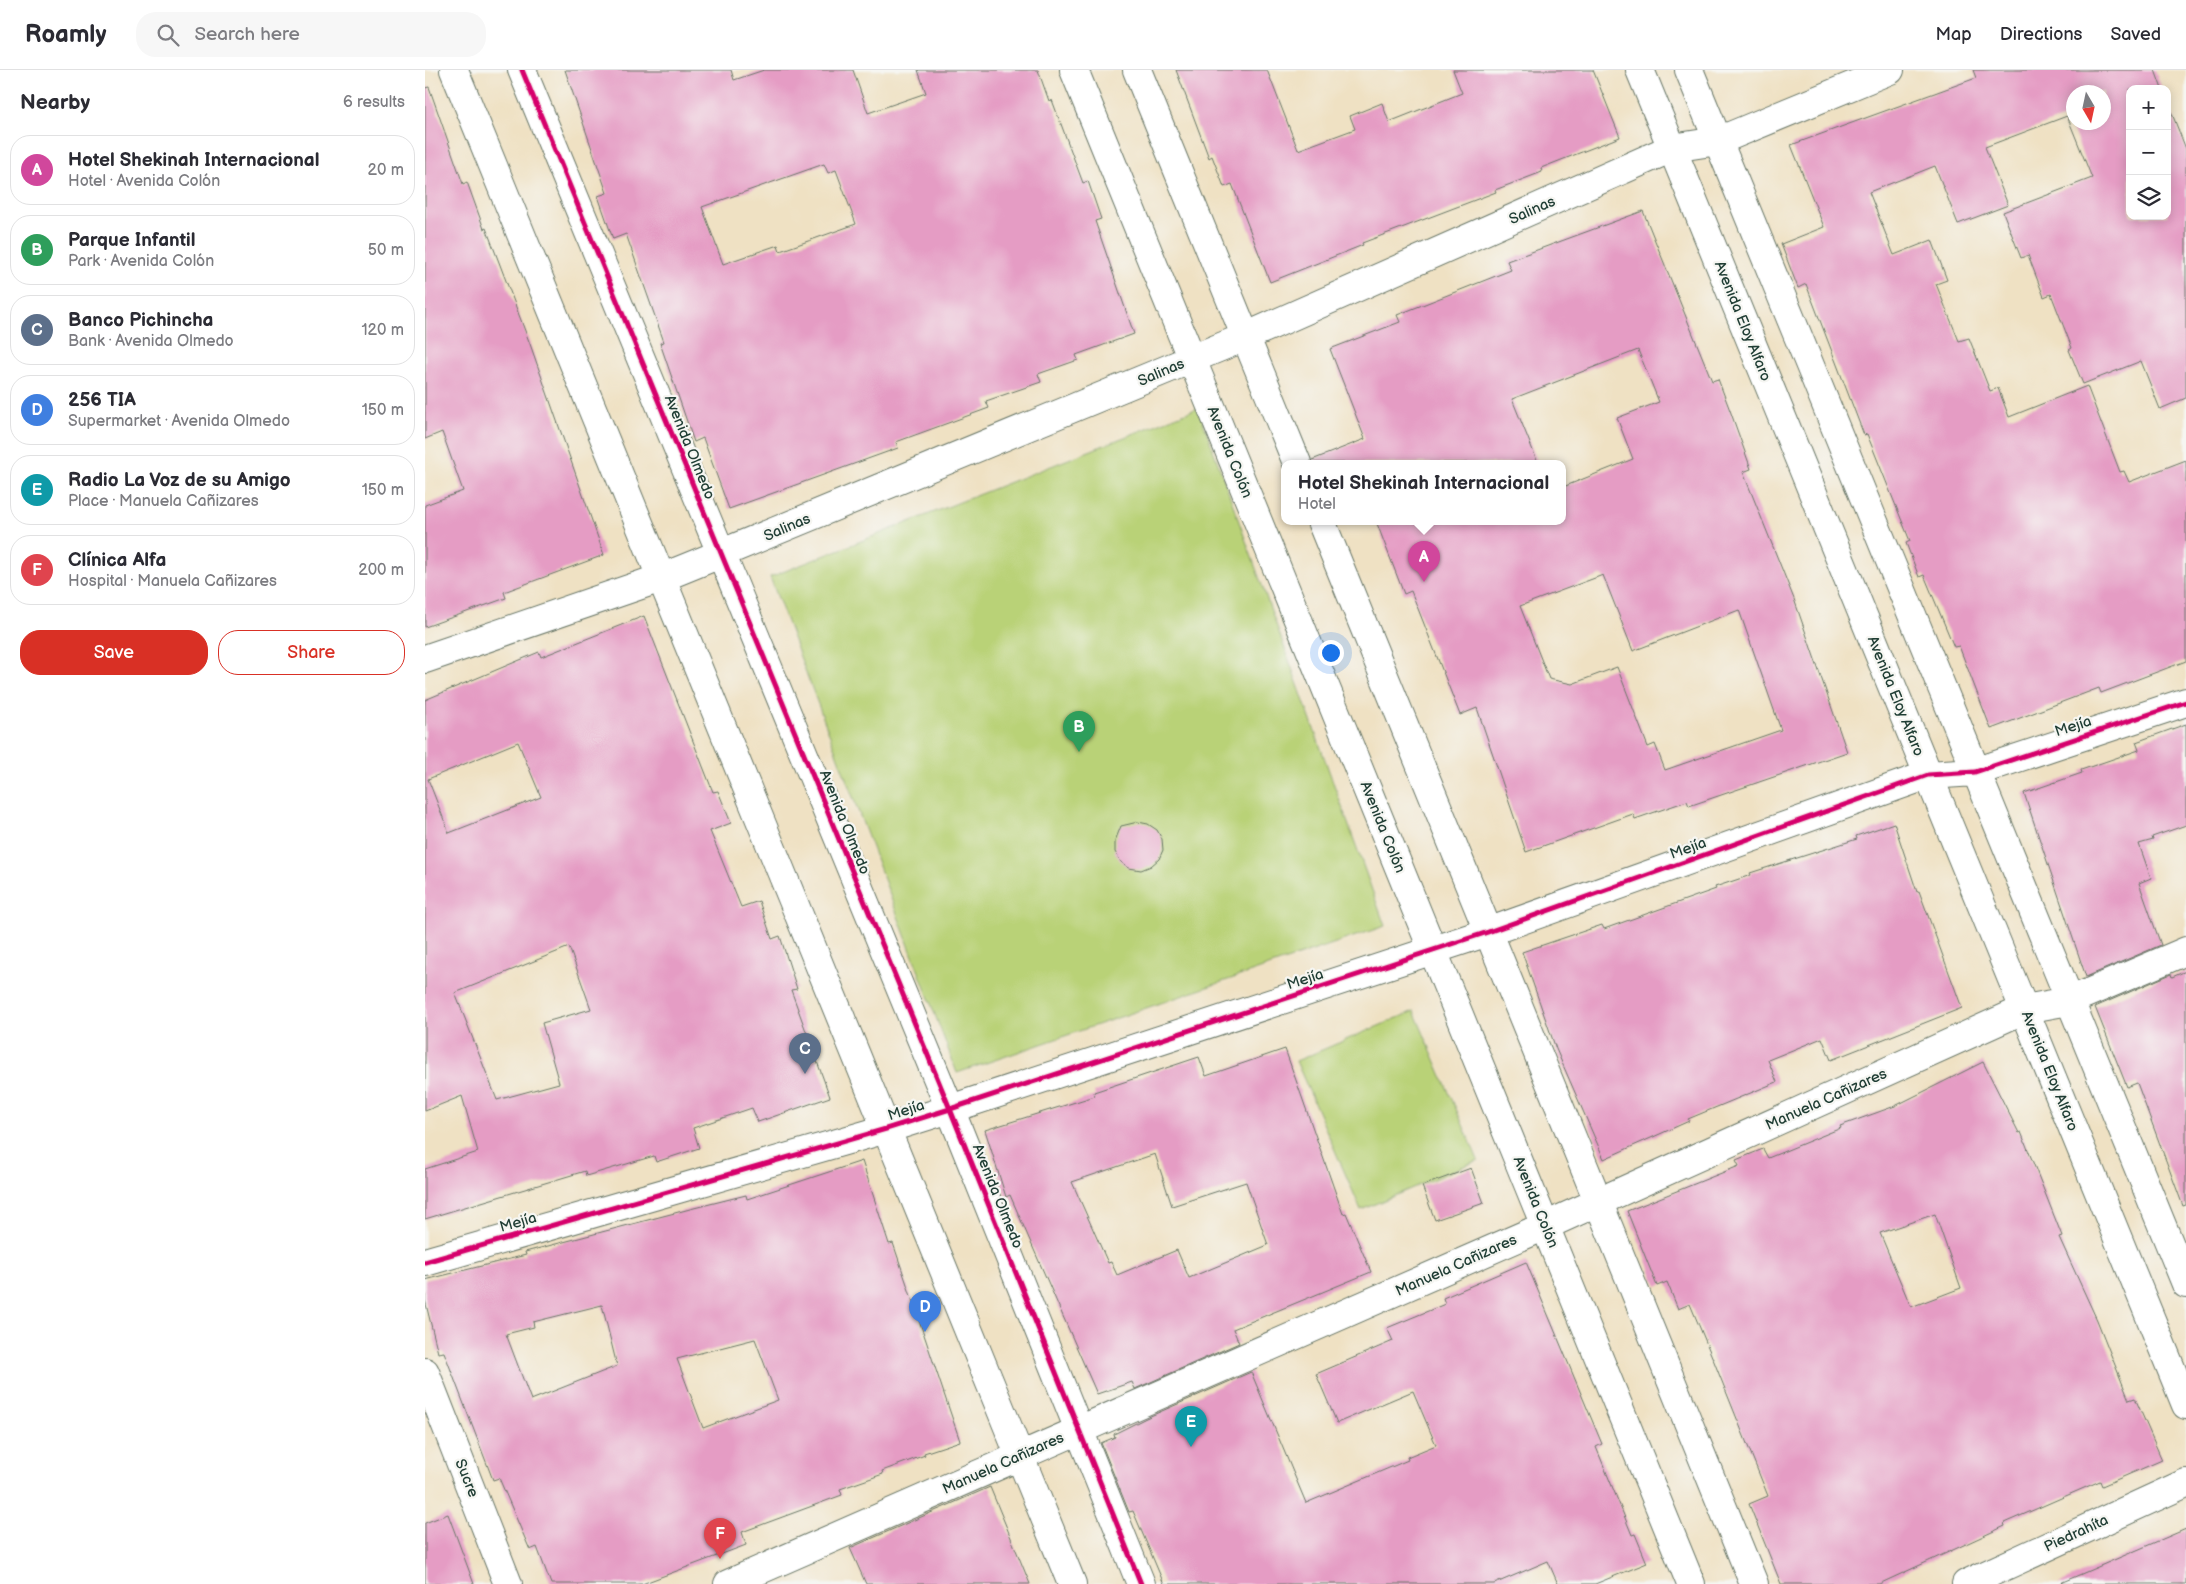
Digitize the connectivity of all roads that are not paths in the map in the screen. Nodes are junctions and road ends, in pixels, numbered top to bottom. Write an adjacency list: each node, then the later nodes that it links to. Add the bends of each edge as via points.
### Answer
1 (454, 70): 15 (street)
2 (522, 70): 14 (street, Avenida Olmedo)
3 (1074, 70): 11 (street, Avenida Colón)
4 (1137, 70): 10 (street)
5 (1640, 70): 9 (street, Avenida Eloy Alfaro)
6 (1689, 70): 8 (street)
7 (1890, 70): 8 (street, Salinas)
8 (1718, 141): 9 (street, Salinas); 18 (street)
9 (1672, 148): 10 (street, Salinas); 19 (street, Avenida Eloy Alfaro)
10 (1245, 337): 11 (street, Salinas); 12 (street)
11 (1192, 359): 14 (street, Salinas); 21 (street, Avenida Colón)
12 (1296, 460)
13 (1323, 525): 20 (street)
14 (720, 554): 15 (street, Salinas); 25 (street, Avenida Olmedo)
15 (661, 578): 16 (street, Salinas); 26 (street)
16 (425, 659)
17 (2186, 702): 18 (street, Mejía)
18 (1975, 772): 19 (street, Mejía); 23 (street)
19 (1929, 775): 20 (street, Mejía); 24 (street, Avenida Eloy Alfaro)
20 (1489, 932): 21 (street, Mejía); 27 (street)
21 (1433, 951): 25 (street, Mejía); 28 (street, Avenida Colón)
22 (2186, 952): 23 (street, Manuela Cañizares)
23 (2069, 1001): 24 (street, Manuela Cañizares); 30 (street)
24 (2025, 1009): 27 (street, Manuela Cañizares); 32 (street, Avenida Eloy Alfaro)
25 (950, 1109): 26 (street, Mejía); 33 (street, Avenida Olmedo)
26 (886, 1130): 29 (street, Mejía); 34 (street)
27 (1599, 1202): 28 (street, Manuela Cañizares); 41 (street)
28 (1545, 1226): 33 (street, Manuela Cañizares); 40 (street, Avenida Colón)
29 (425, 1262)
30 (2186, 1284)
31 (425, 1372): 36 (street, Sucre)
32 (2186, 1406)
33 (1078, 1430): 34 (street, Manuela Cañizares); 39 (street, Avenida Olmedo)
34 (1020, 1456): 37 (street, Manuela Cañizares); 38 (street)
35 (2186, 1483): 42 (street, Piedrahíta)
36 (509, 1584)
37 (728, 1584)
38 (1072, 1584)
39 (1141, 1584)
40 (1691, 1584)
41 (1754, 1584)
42 (1967, 1584)

